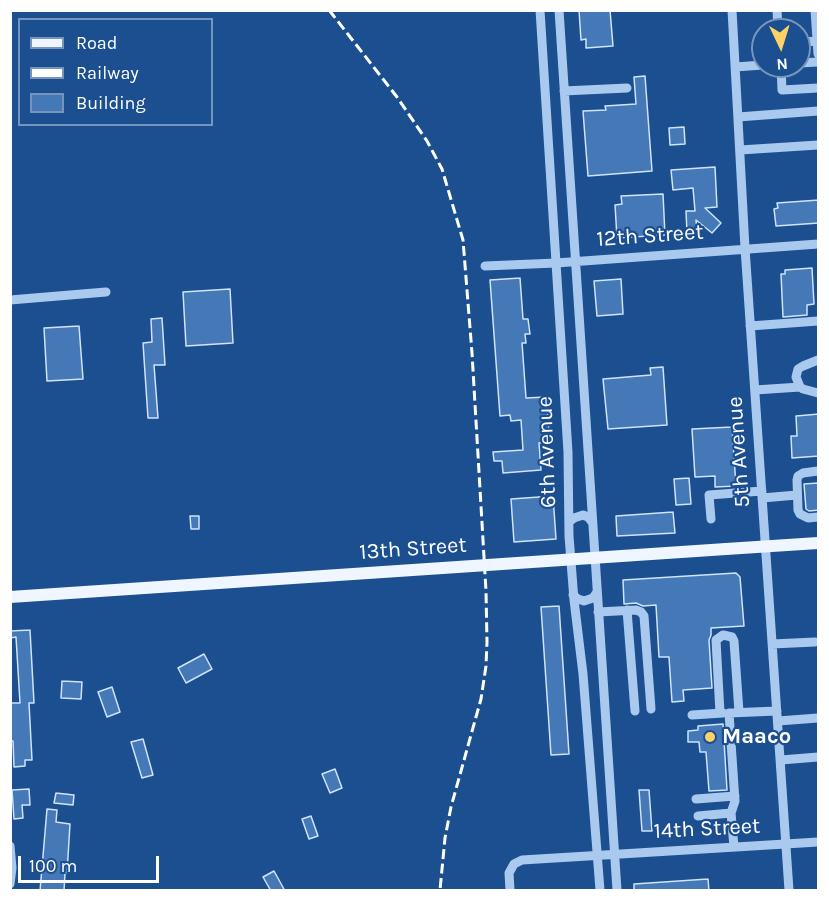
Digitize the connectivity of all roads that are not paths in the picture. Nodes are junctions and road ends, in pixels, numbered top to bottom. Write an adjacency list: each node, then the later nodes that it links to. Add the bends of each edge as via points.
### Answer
1 (540, 10): 20 (street, 6th Avenue)
2 (559, 10): 12 (street, 6th Avenue)
3 (732, 10): 8 (street, 5th Avenue)
4 (815, 10): 5 (street)
5 (818, 41): 6 (street)
6 (819, 54)
7 (751, 66): 8 (street)
8 (735, 67): 14 (street, 5th Avenue)
9 (782, 78): 11 (street, via 782,90)
10 (627, 88): 12 (street)
11 (819, 88)
12 (564, 91): 19 (street, 6th Avenue)
13 (819, 111): 14 (street)
14 (738, 117): 16 (street, 5th Avenue)
15 (819, 145): 16 (street)
16 (740, 150): 18 (street, 5th Avenue)
17 (819, 244): 18 (street, 12th Street)
18 (745, 248): 19 (street, 12th Street); 25 (street, 5th Avenue)
19 (574, 262): 20 (street, 12th Street); 36 (street, 6th Avenue)
20 (556, 263): 21 (street, 12th Street); 35 (street, 6th Avenue)
21 (485, 266)
22 (106, 292): 23 (street)
23 (10, 300)
24 (819, 321): 25 (street)
25 (750, 326): 28 (street, 5th Avenue)
26 (819, 360): 27 (street, via 798,369)
27 (800, 387): 28 (street); 29 (street)
28 (755, 390): 31 (street, 5th Avenue)
29 (819, 393)
30 (819, 471): 32 (street, via 798,476)
31 (762, 495): 32 (street); 34 (street, via 709,495); 38 (street, 5th Avenue)
32 (798, 495): 33 (street, via 800,514)
33 (819, 517)
34 (711, 519)
35 (569, 522): 36 (street, via 583,515); 40 (street, 6th Avenue)
36 (592, 522): 39 (street, 6th Avenue)
37 (819, 543): 38 (main road, 13th Street)
38 (765, 546): 41 (main road, 13th Street, bridge); 45 (street, 5th Avenue)
39 (597, 592): 40 (street, via 584,601); 43 (street, 6th Avenue)
40 (573, 595): 62 (street, 6th Avenue)
41 (10, 597)
42 (627, 610): 43 (street); 46 (street, via 644,616); 47 (street)
43 (598, 612): 63 (street, 6th Avenue)
44 (815, 642): 45 (street)
45 (772, 644): 50 (street, 5th Avenue)
46 (651, 709)
47 (635, 711)
48 (729, 713): 48 (street, via 734,641 723,635 716,640); 49 (street); 50 (street); 54 (street)
49 (692, 716)
50 (777, 716): 51 (street); 53 (street, 5th Avenue)
51 (819, 718)
52 (819, 757): 53 (street)
53 (781, 760): 59 (street, 5th Avenue)
54 (735, 796): 55 (street); 56 (street)
55 (696, 799)
56 (731, 813): 57 (street); 61 (street)
57 (698, 816)
58 (819, 842): 59 (street, 14th Street)
59 (787, 844): 61 (street, 14th Street); 68 (street, 5th Avenue)
60 (10, 846): 64 (street)
61 (734, 847): 63 (street, 14th Street)
62 (597, 854): 63 (street, 14th Street); 65 (street, 14th Street, via 522,860 509,873); 66 (street, 6th Avenue)
63 (614, 854): 67 (street, 6th Avenue)
64 (10, 884)
65 (510, 891)
66 (600, 891)
67 (616, 891)
68 (789, 891)

